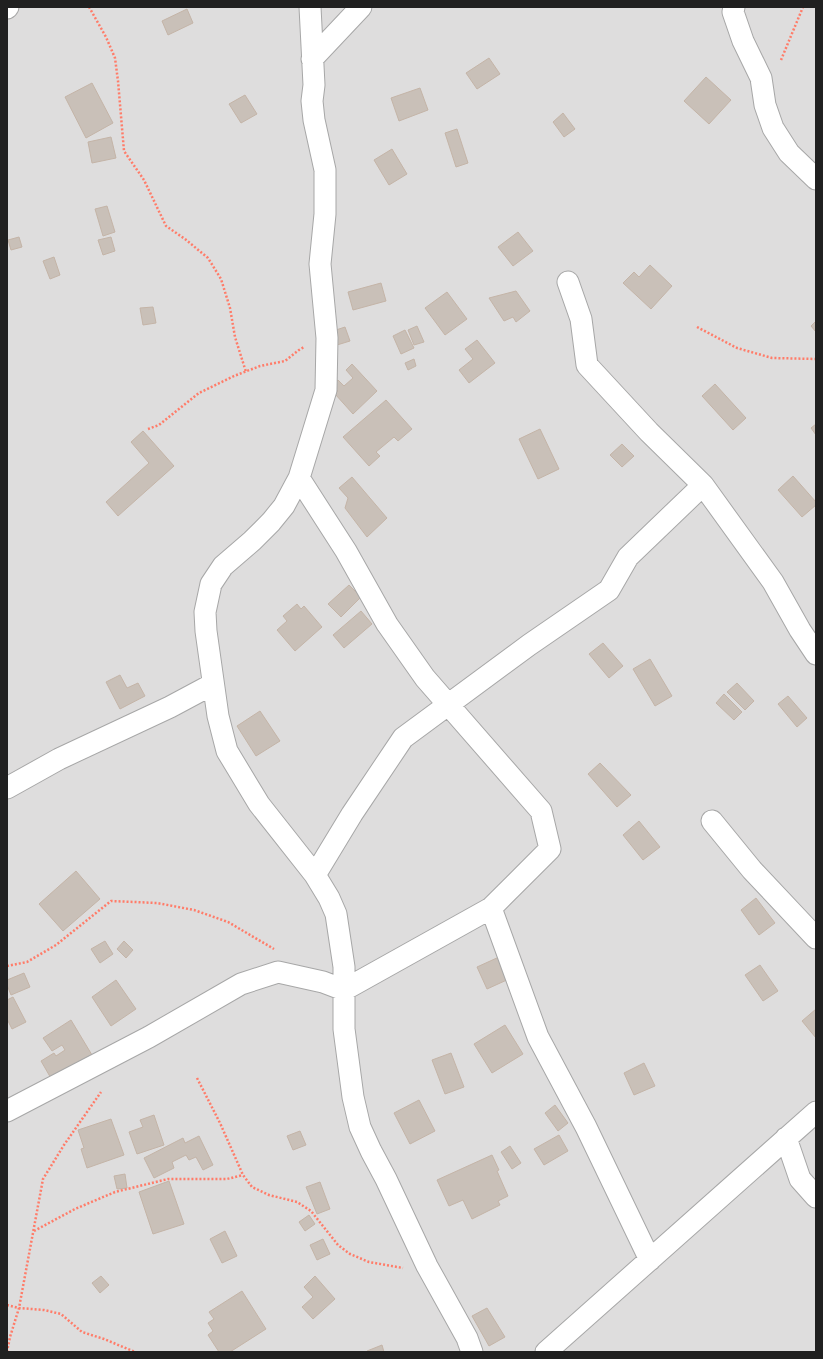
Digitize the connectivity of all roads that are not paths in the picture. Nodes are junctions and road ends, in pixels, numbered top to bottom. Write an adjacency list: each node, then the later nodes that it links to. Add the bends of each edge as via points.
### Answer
1 (310, 7): 4 (street)
2 (360, 7): 4 (street)
3 (734, 7): 5 (street, via 733,12 743,41 761,78 765,105 773,128 789,153)
4 (312, 59): 7 (street, via 314,120 325,170 325,214 320,264 327,338 326,390)
5 (816, 179)
6 (568, 282): 8 (street, via 581,318 586,365)
7 (299, 478): 10 (street, via 284,506 271,522 223,566 211,584 205,612); 11 (street, via 346,551 387,624 425,678)
8 (703, 485): 9 (street, via 773,582); 11 (street, via 628,557 609,590)
9 (816, 654)
10 (214, 684): 12 (street, via 59,759); 14 (street, via 218,716 227,751 259,804)
11 (448, 705): 14 (street, via 402,738); 15 (street, via 541,811 550,849)
12 (7, 788)
13 (712, 821): 16 (street, via 752,870)
14 (315, 875): 17 (street, via 330,898 336,914 344,967)
15 (491, 908): 17 (street); 22 (street, via 538,1037 586,1127)
16 (816, 938)
17 (344, 990): 18 (street, via 323,982 278,972 241,984 149,1037); 23 (street, via 344,1029 353,1097 360,1127)
18 (7, 1111)
19 (816, 1112): 20 (street)
20 (786, 1138): 21 (street, via 800,1179); 22 (street)
21 (816, 1196)
22 (650, 1260): 24 (street)
23 (472, 1352)
24 (546, 1352)

